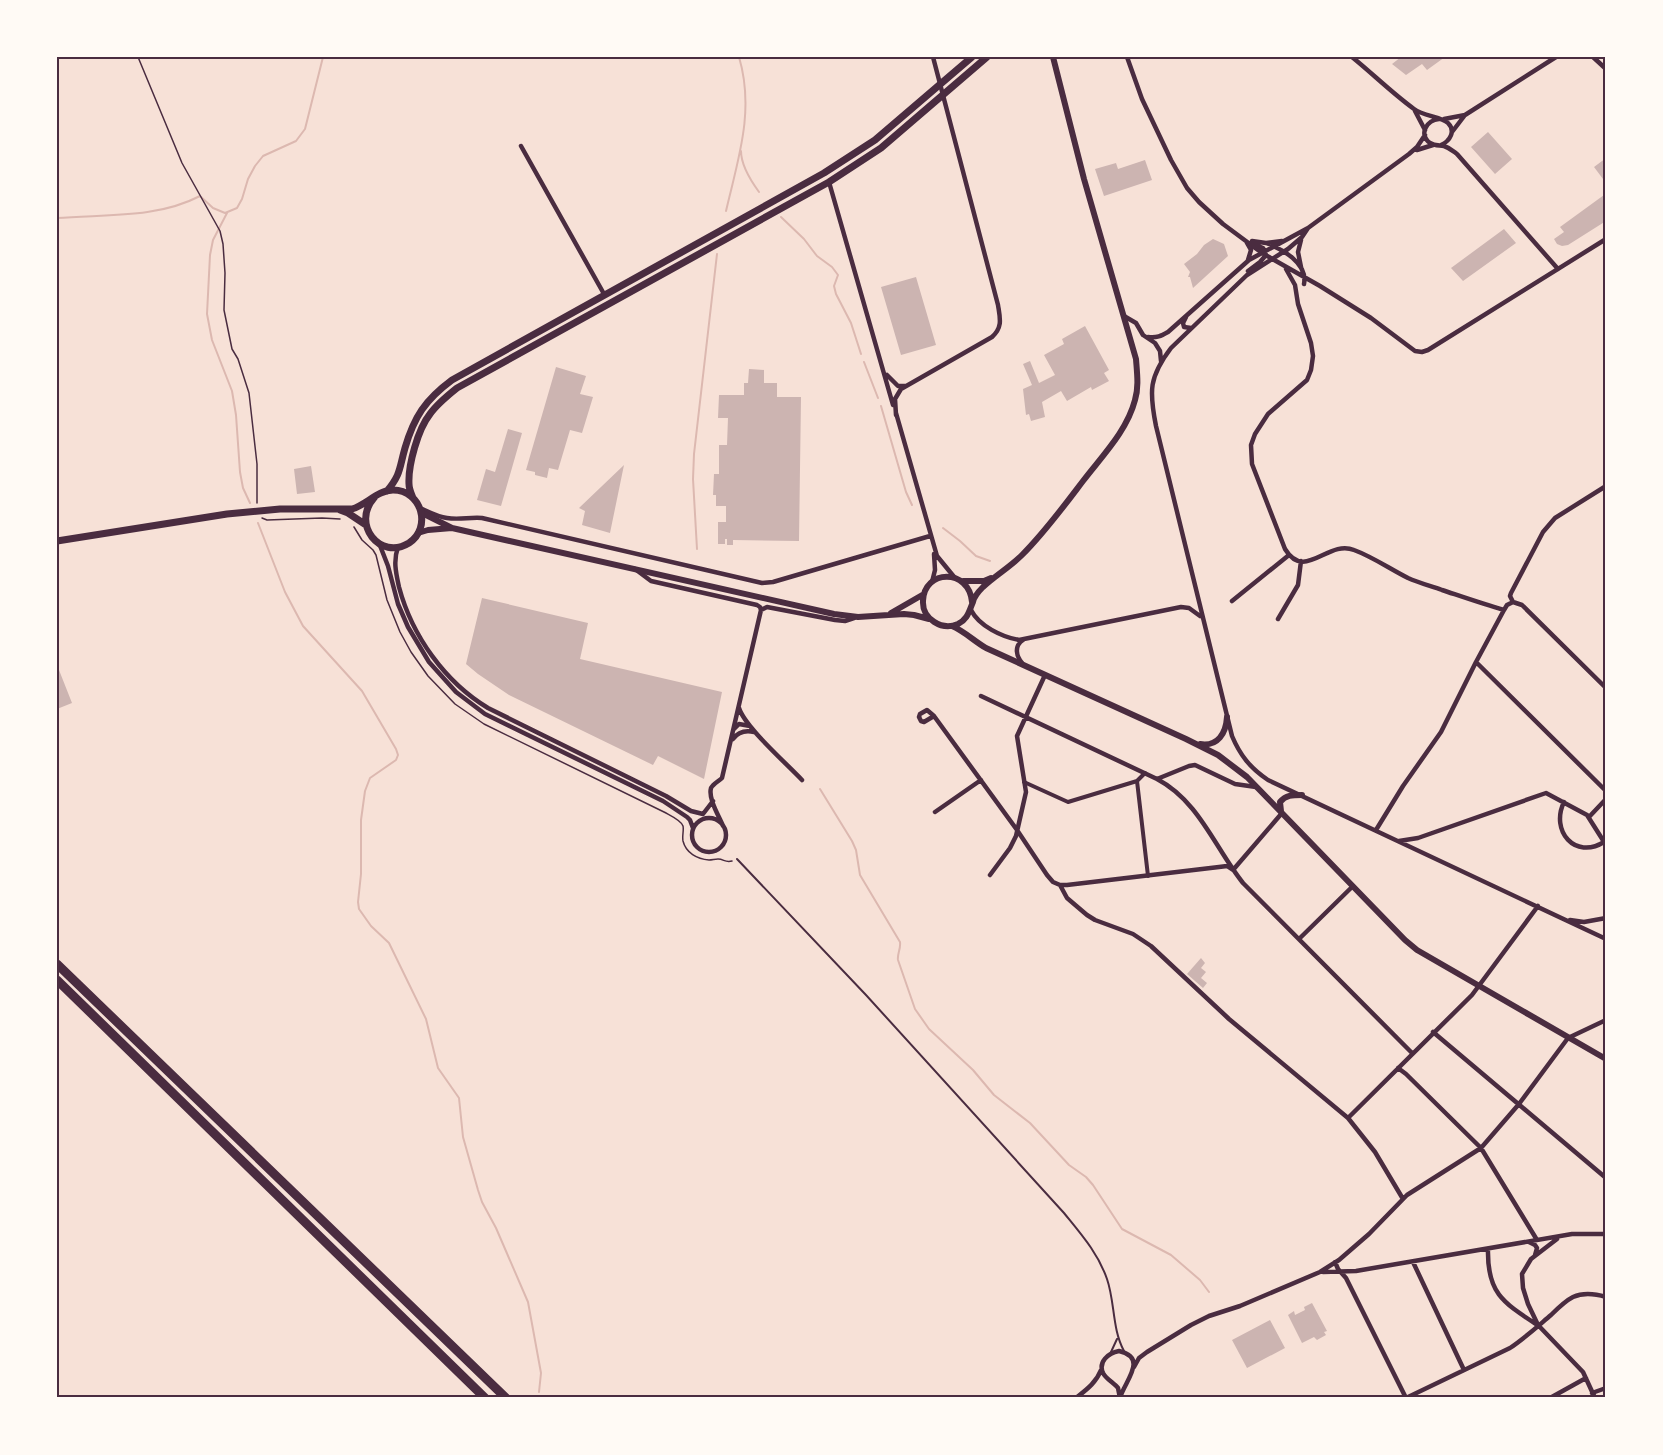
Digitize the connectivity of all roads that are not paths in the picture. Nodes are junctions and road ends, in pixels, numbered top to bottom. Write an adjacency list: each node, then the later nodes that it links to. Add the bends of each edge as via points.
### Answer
1 (933, 57): 10 (street)
2 (972, 57): 10 (main road)
3 (987, 57): 11 (main road)
4 (1053, 57): 44 (street)
5 (1127, 57): 24 (street, via 1142,99 1187,188)
6 (1352, 57): 12 (street)
7 (1556, 57): 13 (street)
8 (1593, 57): 9 (street)
9 (1606, 69)
10 (941, 84): 11 (street); 41 (main road, via 875,140 824,173)
11 (944, 95): 22 (main road, via 881,148); 49 (street, via 1001,325 992,337)
12 (1414, 109): 14 (street); 15 (street)
13 (1464, 115): 14 (street); 16 (street)
14 (1441, 119): 15 (street, via 1430,122); 16 (street, via 1450,126)
15 (1425, 133): 17 (street); 20 (street)
16 (1451, 134): 18 (street); 21 (street)
17 (1433, 145): 18 (street); 20 (street)
18 (1441, 145): 21 (street)
19 (521, 146): 41 (street)
20 (1409, 154): 23 (street)
21 (1457, 154): 38 (street)
22 (829, 182): 48 (street); 54 (main road, via 457,388 429,414 419,435 408,483)
23 (1308, 228): 25 (street); 26 (street)
24 (1239, 236): 28 (street); 29 (street)
25 (1293, 237): 29 (street); 30 (street)
26 (1302, 237): 31 (street); 37 (street, via 1298,252)
27 (1606, 239): 38 (street)
28 (1246, 241): 32 (street); 34 (street, via 1251,250)
29 (1266, 243): 30 (street)
30 (1274, 246): 31 (street); 32 (street)
31 (1285, 251): 32 (street); 33 (street); 37 (street)
32 (1265, 252): 33 (street); 34 (street); 40 (street)
33 (1272, 260): 35 (street); 36 (street)
34 (1247, 262): 43 (street)
35 (1266, 263): 36 (street); 40 (street)
36 (1282, 265): 39 (street); 42 (street, via 1292,279)
37 (1302, 269): 39 (street)
38 (1558, 269): 39 (street, via 1422,352 1411,349 1371,318 1313,282)
39 (1305, 281): 42 (street)
40 (1237, 284): 45 (street)
41 (604, 294): 52 (main road, via 452,380 436,393 415,420 398,477)
42 (1297, 297): 64 (street, via 1313,349 1311,370 1307,380 1268,414 1251,445 1252,464)
43 (1187, 315): 45 (street, via 1184,327); 46 (street, via 1163,335)
44 (1124, 316): 46 (street); 67 (street, via 1137,376 1136,398 1128,419 1036,540)
45 (1191, 328): 47 (street)
46 (1148, 337): 47 (street, via 1160,351)
47 (1161, 361): 79 (street, via 1153,381 1151,402)
48 (883, 369): 49 (street, via 898,386); 50 (street)
49 (906, 386): 50 (street, via 895,399)
50 (897, 415): 60 (street)
51 (1606, 486): 73 (street, via 1555,518 1543,532 1510,596)
52 (387, 491): 53 (main road); 54 (main road, via 402,491)
53 (374, 498): 55 (main road, via 360,506); 57 (main road, via 366,511)
54 (413, 498): 56 (main road)
55 (338, 510): 57 (main road); 61 (main road, via 280,509 227,514)
56 (421, 510): 58 (street); 59 (main road); 60 (street, via 448,519 482,518 762,583)
57 (366, 525): 62 (main road)
58 (452, 528): 59 (street); 66 (street)
59 (418, 533): 63 (main road)
60 (930, 536): 68 (street, via 937,556); 69 (street, via 935,558)
61 (57, 541)
62 (379, 543): 63 (main road); 115 (street, via 414,640 456,692 485,714 663,801 687,817)
63 (398, 546): 111 (street, via 396,573 413,624 434,659 468,695)
64 (1289, 555): 65 (street); 71 (street)
65 (1301, 561): 76 (street, via 1313,561 1346,547 1410,579); 81 (street, via 1298,585)
66 (635, 569): 74 (street, via 651,580 757,605); 78 (street)
67 (995, 577): 68 (street, via 984,581); 72 (street)
68 (959, 580): 69 (street, via 943,577); 72 (street, via 969,588)
69 (932, 582): 70 (street)
70 (924, 593): 77 (street); 80 (street, via 923,607)
71 (1232, 601)
72 (972, 602): 75 (street)
73 (1512, 602): 76 (street); 87 (street, via 1522,605)
74 (761, 610): 78 (street, via 767,606 844,621); 89 (street)
75 (971, 610): 82 (street, via 965,619); 83 (street, via 984,625 1014,639)
76 (1504, 610): 84 (street)
77 (889, 615): 78 (street); 80 (street)
78 (858, 617)
79 (1202, 618): 83 (street, via 1181,607); 92 (street)
80 (930, 619): 82 (street)
81 (1278, 619)
82 (952, 626): 85 (street)
83 (1025, 639): 85 (street, via 1020,642 1017,657)
84 (1476, 662): 104 (street); 117 (street, via 1441,732)
85 (1026, 666): 86 (street)
86 (1045, 675): 91 (street); 95 (street)
87 (1606, 688)
88 (981, 696): 91 (street)
89 (738, 708): 93 (street); 94 (street)
90 (934, 716): 100 (street)
91 (1026, 717): 97 (street); 102 (street, via 1017,736)
92 (1227, 717): 95 (street, via 1225,732 1216,742); 105 (street, via 1237,748 1250,766 1268,780)
93 (734, 729): 94 (street, via 740,724); 96 (street)
94 (754, 730): 96 (street, via 739,733); 99 (street)
95 (1194, 743): 103 (street, via 1218,755)
96 (730, 744): 107 (street, via 722,778 711,789)
97 (1145, 773): 98 (street); 101 (street)
98 (1157, 779): 103 (street, via 1196,765 1235,784); 121 (street, via 1186,801)
99 (802, 780)
100 (981, 780): 109 (street); 116 (street)
101 (1137, 781): 102 (street, via 1066,801); 123 (street)
102 (1024, 782): 116 (street, via 1026,795)
103 (1257, 787): 110 (street)
104 (1606, 791)
105 (1302, 795): 110 (street, via 1283,799); 117 (street)
106 (1606, 799): 112 (street)
107 (712, 801): 111 (street); 114 (street)
108 (1564, 802): 112 (street); 118 (street, via 1546,793 1418,838); 119 (street, via 1560,825 1570,841 1587,849)
109 (935, 812)
110 (1282, 813): 121 (street); 125 (street)
111 (703, 814): 113 (street)
112 (1589, 817): 119 (street)
113 (698, 822): 114 (street, via 706,817); 115 (street)
114 (723, 826): 115 (street, via 725,841 708,852 694,844)
115 (693, 828)
116 (1017, 830): 122 (street, via 1010,848); 124 (street, via 1047,875)
117 (1376, 830): 118 (street)
118 (1399, 841): 126 (street)
119 (1605, 843)
120 (737, 859): 157 (lane, via 1064,1213 1098,1258 1107,1280)
121 (1233, 870): 123 (street, via 1220,867); 129 (street)
122 (990, 875)
123 (1148, 876): 124 (street)
124 (1060, 885): 141 (street, via 1067,898 1087,915 1151,946 1229,1019)
125 (1353, 886): 129 (street); 133 (street, via 1417,950)
126 (1538, 906): 127 (street); 133 (street)
127 (1560, 917): 128 (street, via 1579,922); 130 (street)
128 (1606, 918)
129 (1299, 939): 137 (street)
130 (1606, 939)
131 (57, 964): 161 (highway)
132 (57, 980): 171 (highway)
133 (1478, 986): 135 (street); 136 (street)
134 (1606, 1020): 136 (street)
135 (1433, 1032): 137 (street); 140 (street)
136 (1568, 1038): 138 (street); 140 (street)
137 (1413, 1053): 139 (street)
138 (1606, 1059)
139 (1398, 1068): 141 (street); 142 (street)
140 (1519, 1104): 142 (street); 143 (street)
141 (1348, 1118): 144 (street)
142 (1481, 1148): 144 (street); 147 (street)
143 (1606, 1178)
144 (1403, 1198): 151 (street)
145 (1606, 1234): 146 (street)
146 (1560, 1237): 147 (street); 150 (street)
147 (1537, 1240): 148 (street)
148 (1529, 1242): 149 (street); 150 (street, via 1537,1248)
149 (1488, 1249): 152 (street); 156 (street, via 1488,1268 1497,1292)
150 (1535, 1256): 156 (street, via 1525,1267 1522,1280)
151 (1335, 1262): 153 (street); 154 (street)
152 (1413, 1262): 154 (street); 164 (street)
153 (1320, 1272): 154 (street); 158 (street, via 1209,1316)
154 (1342, 1273): 176 (street)
155 (1606, 1297): 156 (street, via 1572,1297)
156 (1538, 1325): 164 (street, via 1510,1348); 165 (street)
157 (1117, 1339): 159 (lane); 160 (lane)
158 (1147, 1352): 160 (street); 163 (street)
159 (1110, 1353): 160 (street); 162 (street)
160 (1127, 1354): 163 (street)
161 (472, 1365): 172 (highway); 173 (highway)
162 (1102, 1367): 167 (street); 168 (street)
163 (1134, 1367): 166 (street)
164 (1464, 1370): 176 (street)
165 (1586, 1378): 170 (street); 177 (street)
166 (1127, 1380): 167 (street); 175 (street)
167 (1110, 1381): 168 (street); 175 (street, via 1118,1388)
168 (1091, 1386): 174 (street)
169 (1606, 1388): 170 (street)
170 (1594, 1395)
171 (485, 1398)
172 (506, 1398)
173 (511, 1398)
174 (1076, 1398)
175 (1120, 1398)
176 (1406, 1398)
177 (1550, 1398)

